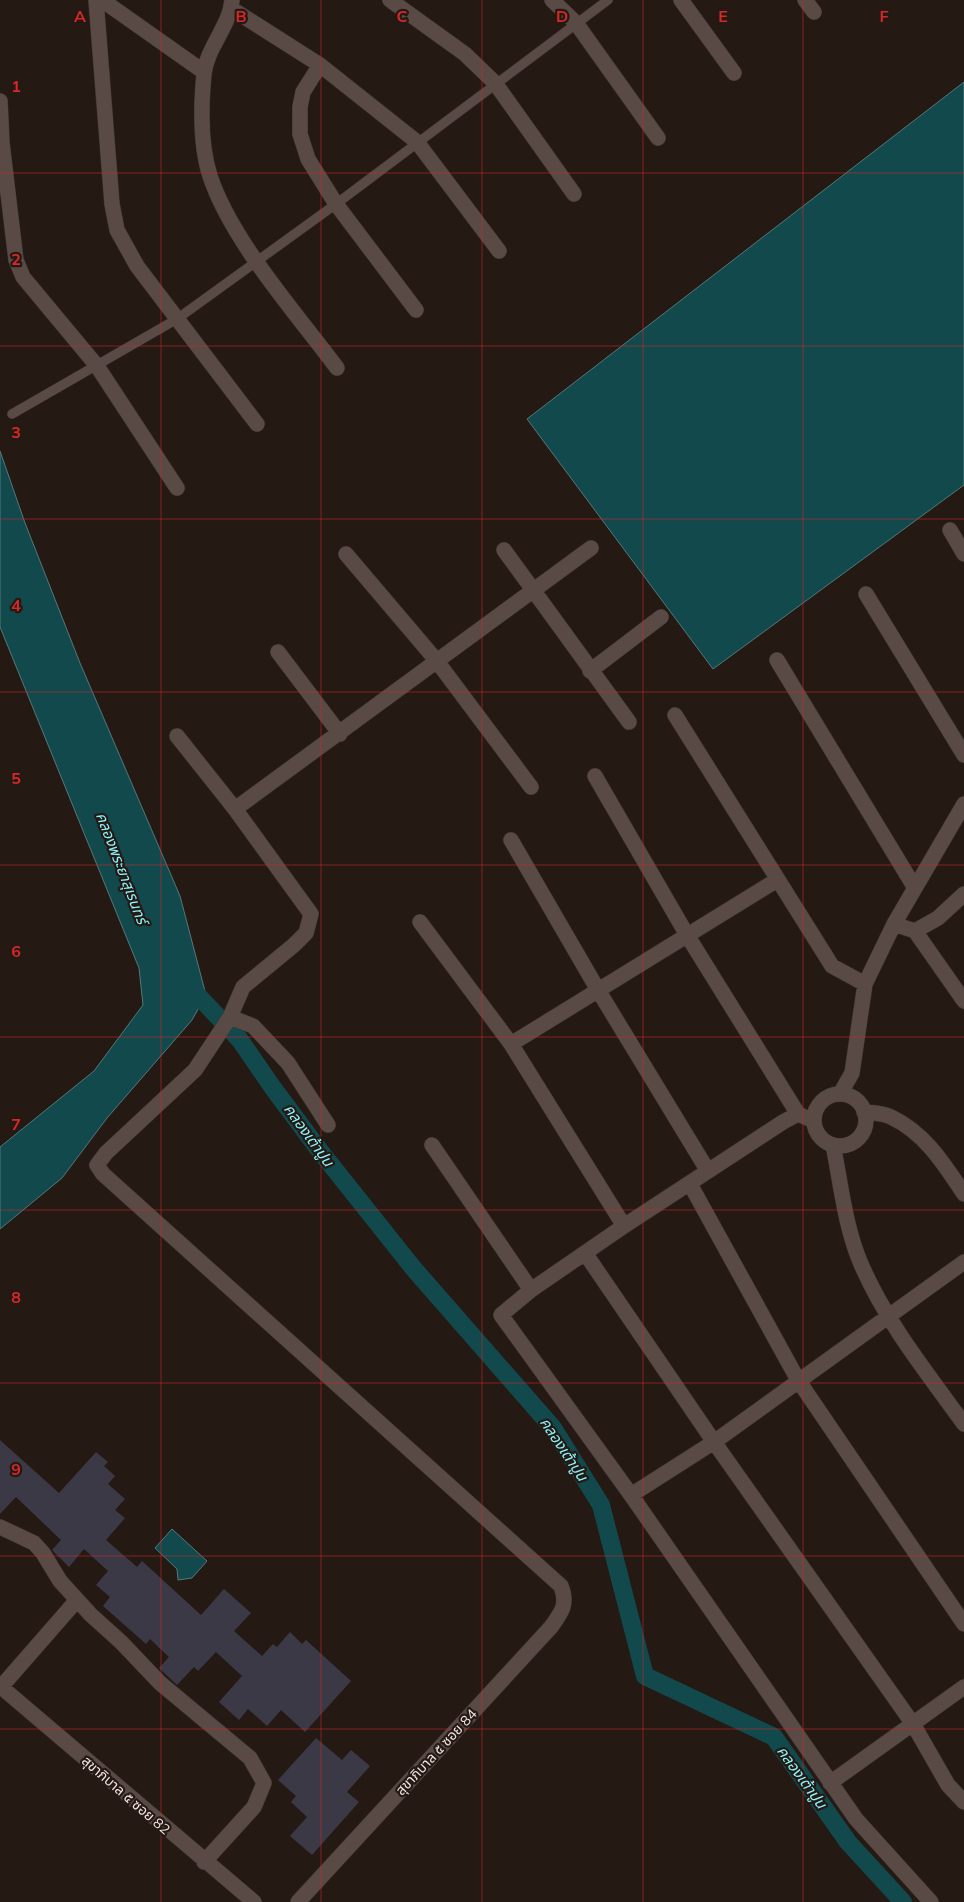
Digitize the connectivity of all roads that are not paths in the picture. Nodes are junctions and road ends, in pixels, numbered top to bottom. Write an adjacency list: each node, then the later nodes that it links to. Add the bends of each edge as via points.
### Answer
1 (96, 0): 23 (street, via 112,204 117,230 137,266)
2 (102, 0): 12 (street)
3 (390, 0): 14 (street, via 465,54)
4 (552, 0): 10 (street)
5 (608, 0): 10 (lane)
6 (681, 0): 13 (street)
7 (805, 0): 9 (street)
8 (232, 4): 11 (street); 12 (street)
9 (814, 12)
10 (576, 23): 14 (lane); 16 (street)
11 (320, 66): 17 (street); 19 (street, via 303,92 300,134 308,159)
12 (204, 72): 21 (street, via 203,132 209,175 229,220)
13 (734, 73)
14 (495, 83): 17 (lane); 18 (street)
15 (0, 102): 24 (street, via 16,260 23,277)
16 (658, 138)
17 (417, 142): 19 (lane); 20 (street)
18 (574, 194)
19 (336, 204): 21 (lane); 22 (street)
20 (499, 251)
21 (258, 262): 23 (lane); 25 (street)
22 (416, 310)
23 (177, 320): 24 (lane); 27 (street)
24 (97, 366): 26 (lane); 28 (street)
25 (337, 368)
26 (12, 414)
27 (257, 424)
28 (177, 488)
29 (950, 530): 33 (street)
30 (592, 548): 34 (street)
31 (504, 550): 34 (street)
32 (346, 554): 38 (street)
33 (964, 554)
34 (535, 590): 38 (street); 40 (street)
35 (866, 594): 45 (street)
36 (661, 617): 40 (street)
37 (278, 652): 43 (street)
38 (436, 660): 43 (street); 47 (street)
39 (777, 660): 52 (street)
40 (590, 671): 42 (street)
41 (675, 714): 51 (street)
42 (628, 722)
43 (340, 734): 49 (street)
44 (177, 736): 49 (street)
45 (964, 755)
46 (595, 776): 57 (street)
47 (531, 787)
48 (964, 804): 52 (street)
49 (235, 809): 61 (street, via 311,914 306,932 294,945 243,987)
50 (511, 840): 59 (street)
51 (777, 880): 57 (street); 58 (street, via 832,966)
52 (915, 888): 55 (street)
53 (964, 894): 56 (street, via 938,918)
54 (420, 922): 62 (street)
55 (894, 924): 56 (street); 58 (street)
56 (915, 931): 60 (street)
57 (687, 935): 59 (street); 65 (street)
58 (866, 984): 63 (street, via 852,1073)
59 (598, 990): 62 (street); 70 (street)
60 (964, 1001)
61 (225, 1024): 67 (street, via 254,1026 288,1063); 92 (street, สุขาภิบาล ๕ ซอย 84, via 195,1070 106,1153 97,1166 562,1586 565,1597 564,1610 551,1627)
62 (511, 1044): 73 (street)
63 (840, 1094): 64 (street, via 855,1099); 66 (street, via 824,1100 815,1113)
64 (864, 1112): 69 (street, via 866,1120 861,1135 849,1145); 72 (street, via 889,1116 910,1128 936,1153)
65 (798, 1114): 66 (street); 70 (street)
66 (814, 1121): 69 (street, via 820,1136)
67 (328, 1125)
68 (432, 1144): 76 (street)
69 (833, 1145): 77 (street, via 852,1238 860,1263)
70 (708, 1171): 71 (street)
71 (690, 1184): 73 (street); 78 (street)
72 (964, 1194)
73 (624, 1226): 74 (street)
74 (585, 1253): 76 (street); 80 (street)
75 (964, 1262): 77 (street)
76 (531, 1290): 81 (street, via 501,1315)
77 (887, 1315): 78 (street); 79 (street)
78 (798, 1380): 80 (street); 84 (street)
79 (964, 1424)
80 (714, 1442): 81 (street); 87 (street)
81 (631, 1495): 88 (street)
82 (0, 1527): 83 (street, via 34,1543 60,1582)
83 (77, 1600): 85 (street); 90 (street, via 160,1683 250,1758 258,1770 264,1783 254,1807)
84 (964, 1624)
85 (0, 1687): 90 (street, สุขาภิบาล ๕ ซอย 82)
86 (964, 1687): 87 (street)
87 (913, 1724): 88 (street); 89 (street, via 948,1785)
88 (830, 1782): 93 (street, via 862,1826)
89 (964, 1802)
90 (204, 1862): 91 (street, สุขาภิบาล ๕ ซอย 82)
91 (254, 1902)
92 (298, 1902)
93 (931, 1902)

